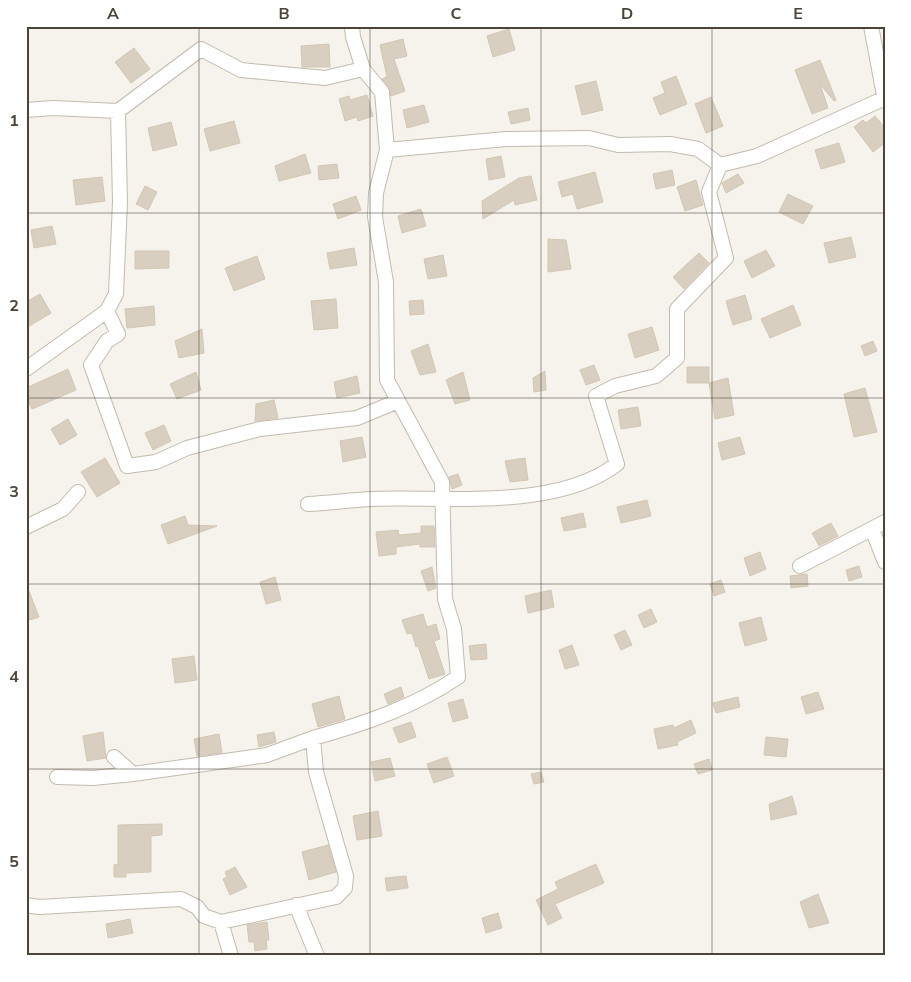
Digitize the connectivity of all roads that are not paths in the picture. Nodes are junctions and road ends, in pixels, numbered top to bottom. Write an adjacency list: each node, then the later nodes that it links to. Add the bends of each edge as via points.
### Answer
1 (352, 26): 3 (street)
2 (871, 26): 4 (street)
3 (363, 69): 6 (street, via 325,78 241,70 201,49); 7 (street, via 382,92)
4 (884, 100): 8 (street, via 757,156)
5 (26, 110): 6 (street)
6 (118, 110): 9 (street, via 120,202 116,294)
7 (387, 150): 8 (street, via 506,139 589,138 618,145 670,144 698,149); 11 (street, via 376,193 375,216 386,282 387,380)
8 (720, 165): 13 (street, via 709,192 726,258 677,309 677,358 656,376 615,386 596,396 617,464 605,473 551,493)
9 (107, 311): 10 (street); 11 (street, via 118,334 107,341 90,365 127,466 156,462 187,448 260,429 357,418)
10 (26, 369)
11 (398, 401): 13 (street, via 442,482)
12 (78, 492): 16 (street, via 63,509)
13 (444, 500): 14 (street, via 372,499); 20 (street, via 445,599 454,629 458,677 433,694 364,724)
14 (308, 504)
15 (885, 522): 17 (street)
16 (26, 527)
17 (872, 529): 18 (street); 19 (street)
18 (885, 562)
19 (800, 566)
20 (313, 738): 22 (street, via 268,755); 24 (street, via 316,772 346,876 345,888 336,897)
21 (114, 757): 22 (street)
22 (133, 774): 23 (street)
23 (57, 777)
24 (296, 905): 26 (street); 28 (street)
25 (26, 906): 26 (street, via 181,899 197,907 204,916)
26 (221, 922): 27 (street)
27 (232, 956)
28 (317, 956)

